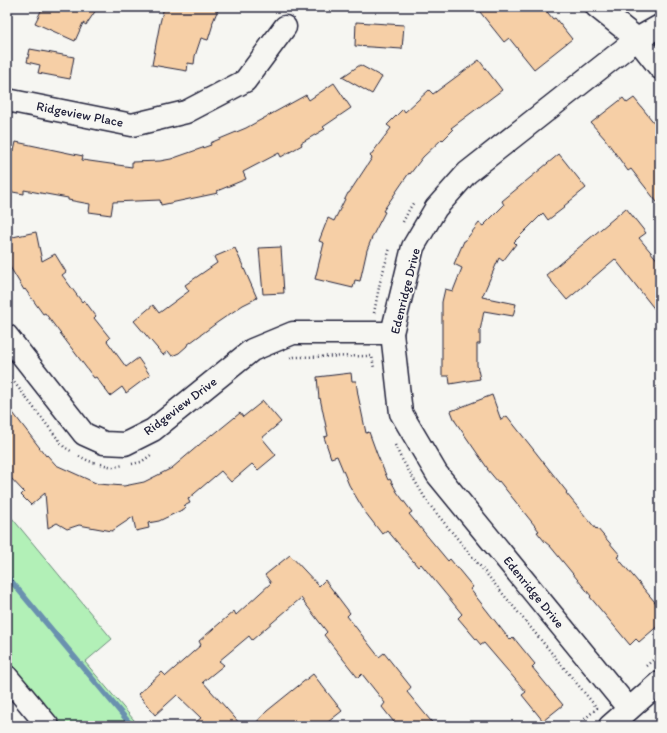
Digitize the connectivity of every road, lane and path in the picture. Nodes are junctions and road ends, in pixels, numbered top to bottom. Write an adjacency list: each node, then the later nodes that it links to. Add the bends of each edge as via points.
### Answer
1 (597, 7): 4 (street)
2 (660, 26): 4 (street, Edenridge Drive)
3 (285, 27): 6 (street, Ridgeview Place, via 245,81 186,112 132,125)
4 (637, 39): 5 (street); 7 (street, Edenridge Drive, via 467,173 436,208 414,247)
5 (660, 68)
6 (7, 100)
7 (392, 333): 8 (street, Ridgeview Drive, via 293,333 252,350 153,430 125,444 104,443 84,434); 16 (street, Edenridge Drive, via 401,413 437,474)
8 (7, 336)
9 (286, 358): 10 (path, via 372,356)
10 (374, 371)
11 (7, 373): 13 (path, via 64,447 89,461 113,467 141,462)
12 (393, 442): 19 (path, via 428,503 597,708)
13 (152, 454)
14 (7, 677): 18 (street)
15 (660, 682): 16 (street)
16 (629, 709): 20 (street)
17 (660, 719): 21 (path)
18 (48, 726)
19 (577, 726)
20 (610, 726)
21 (652, 726)

